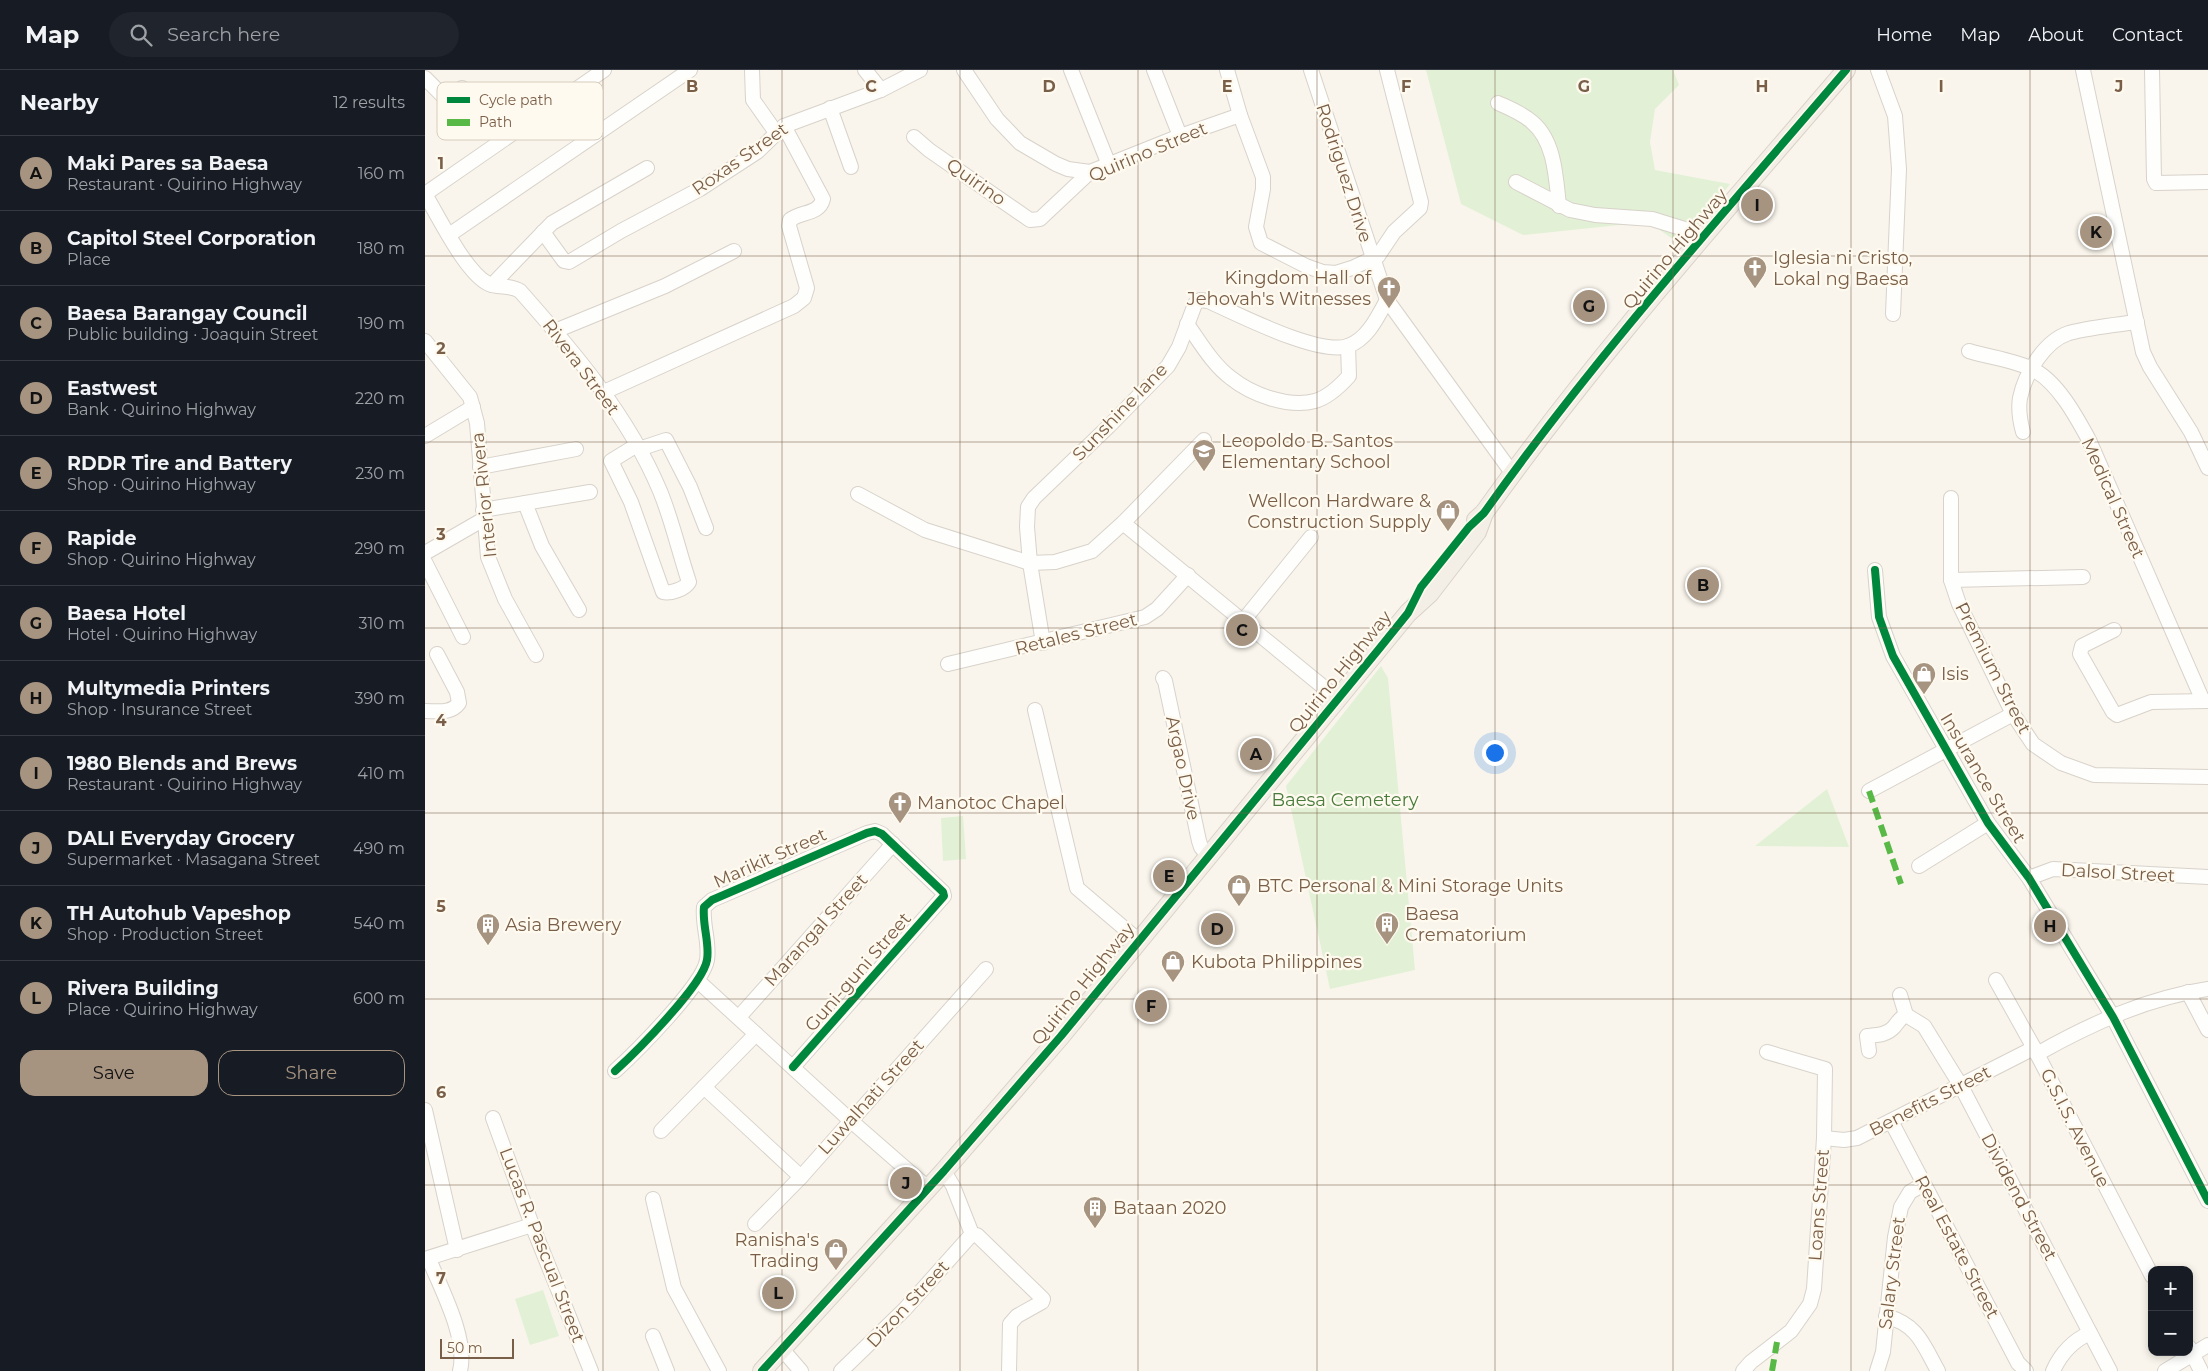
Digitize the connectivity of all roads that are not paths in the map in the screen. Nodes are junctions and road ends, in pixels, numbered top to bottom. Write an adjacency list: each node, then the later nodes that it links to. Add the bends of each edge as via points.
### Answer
1 (604, 70): 17 (street)
2 (690, 70): 23 (street)
3 (752, 70): 24 (street, via 753,100)
4 (865, 70): 19 (street)
5 (920, 70): 19 (street, Roxas Street)
6 (964, 70): 32 (street, via 997,119 1020,143 1068,169)
7 (1071, 70): 29 (street)
8 (1154, 70): 25 (street)
9 (1227, 70): 22 (street)
10 (1311, 70): 44 (street, Rodriguez Drive)
11 (1387, 70): 44 (street, via 1421,202 1417,212)
12 (1846, 70): 40 (main road, Quirino Highway)
13 (1878, 70): 47 (street, via 1895,116 1899,169)
14 (2083, 70): 48 (street)
15 (2152, 70): 34 (street, via 2154,180 2160,184)
16 (425, 78): 18 (street)
17 (587, 82)
18 (437, 90)
19 (881, 90): 21 (street, Roxas Street)
20 (1498, 103): 36 (street, via 1533,122 1543,135 1555,168)
21 (830, 108): 24 (street, Roxas Street); 30 (street)
22 (1241, 115): 25 (street, Quirino Street); 44 (street, via 1263,177 1257,227 1261,243 1323,272 1336,273)
23 (603, 130)
24 (780, 130): 39 (street, Roxas Street, via 757,152 700,190 566,263); 55 (street, via 823,198 816,210 790,220 807,288 804,298 794,306)
25 (1180, 136): 29 (street, Quirino Street)
26 (914, 137): 37 (street, Quirino, via 1029,220)
27 (503, 140): 35 (street)
28 (588, 140): 41 (street)
29 (1109, 165): 32 (street, Quirino Street)
30 (851, 167)
31 (647, 168): 39 (street, via 564,216)
32 (1091, 172): 37 (street, Quirino Street)
33 (1517, 182): 36 (street)
34 (2208, 182)
35 (425, 194): 41 (street)
36 (1559, 206): 38 (street, via 1595,215 1652,219)
37 (1040, 219)
38 (1679, 228): 40 (street); 42 (street)
39 (543, 232): 45 (street)
40 (1704, 235): 42 (main road, Quirino Highway)
41 (449, 236): 45 (street, via 482,280)
42 (1692, 250): 64 (main road, Quirino Highway, via 1580,386)
43 (734, 251): 50 (street, via 665,286)
44 (1372, 260): 46 (street, Rodriguez Drive)
45 (492, 285): 50 (street, Rivera Street, via 520,291)
46 (1387, 300): 52 (street, via 1374,323 1359,340); 64 (street, Rodriguez Drive)
47 (1893, 314)
48 (2137, 322): 54 (street, via 2068,334 2056,340); 63 (street, via 2146,359 2191,432)
49 (1187, 324): 52 (street, Sunshine lane, via 1195,304 1203,300 1313,345); 52 (street, via 1230,378 1274,399 1295,403 1315,401 1349,376); 75 (street, Sunshine lane, via 1168,366 1028,506)
50 (555, 331): 55 (street, Rivera Street)
51 (425, 341): 56 (street, Interior Rivera, via 463,388)
52 (1348, 346)
53 (1969, 351): 54 (street, Medical Street)
54 (2032, 369): 57 (street, via 2020,398); 90 (street, Medical Street, via 2065,400 2078,419)
55 (605, 392): 60 (street, Rivera Street)
56 (473, 407): 58 (street); 62 (street, Interior Rivera)
57 (2023, 432)
58 (425, 436)
59 (1204, 440): 70 (street)
60 (638, 447): 60 (street, Rivera Street, via 611,461 631,502 663,592 668,593 685,587 689,582 660,491); 71 (street, via 666,440)
61 (577, 449): 62 (street)
62 (480, 467): 69 (street, Interior Rivera)
63 (2208, 468)
64 (1513, 474): 89 (main road, Quirino Highway, via 1484,513 1477,532 1430,593 1408,612)
65 (590, 492): 68 (street)
66 (858, 494): 75 (street, via 925,530)
67 (1951, 498): 79 (street, Premium Street)
68 (525, 503): 69 (street); 80 (street, via 542,546)
69 (483, 515): 73 (street); 86 (street, Interior Rivera, via 493,572)
70 (1123, 523): 75 (street, via 1092,551 1055,562); 77 (street)
71 (706, 528)
72 (1311, 537): 81 (street)
73 (425, 553)
74 (425, 562): 83 (street)
75 (1030, 563): 84 (street, Sunshine lane)
76 (1875, 570): 94 (street, Insurance Street, via 1879,617 1893,656)
77 (1187, 575): 81 (street); 84 (street, Retales Street, via 1145,618)
78 (2083, 577): 79 (street)
79 (1951, 580): 93 (street, Premium Street, via 1959,604)
80 (579, 610)
81 (1243, 621): 89 (street)
82 (2114, 630): 90 (street, via 2079,650 2113,712 2117,715 2151,702)
83 (463, 638)
84 (1043, 643): 87 (street, Retales Street)
85 (437, 654): 92 (street, via 459,702 453,710)
86 (536, 655)
87 (948, 664)
88 (1163, 678): 99 (street, Argao Drive, via 1199,841)
89 (1338, 699): 99 (main road, Quirino Highway)
90 (2205, 701)
91 (1035, 710): 103 (street, via 1077,888)
92 (425, 711)
93 (2013, 714): 94 (street); 95 (street, Premium Street, via 2033,744 2061,764 2077,770 2094,775)
94 (1948, 749): 96 (street); 97 (street, Insurance Street)
95 (2208, 777)
96 (1869, 791)
97 (1988, 823): 100 (street); 102 (street, Insurance Street)
98 (893, 844): 105 (street, Marikit Street, via 875,831 867,833 712,900 704,907 708,958); 111 (street, Marangal Street); 118 (street, Guni-guni Street, via 945,896)
99 (1207, 856): 103 (main road, Quirino Highway)
100 (1919, 866)
101 (2208, 877): 102 (street, Dalsol Street, via 2053,870)
102 (2029, 878): 112 (street, Insurance Street)
103 (1138, 940): 128 (main road, Quirino Highway, via 1061,1036)
104 (986, 968): 124 (street, Luwalhati Street)
105 (699, 980): 111 (street); 119 (street, Marikit Street)
106 (1996, 980): 115 (street, G.S.I.S. Avenue)
107 (2208, 989): 108 (street, Benefits Street)
108 (2189, 992): 112 (street, Benefits Street, via 2154,1000); 113 (street)
109 (1900, 995): 110 (street)
110 (1906, 1015): 117 (street, via 1884,1034 1867,1036); 120 (street, Dividend Street, via 1924,1026)
111 (739, 1017): 114 (street)
112 (2113, 1018): 115 (street, Benefits Street); 133 (street, Insurance Street)
113 (2208, 1030)
114 (756, 1034): 118 (street); 121 (street)
115 (2035, 1051): 120 (street, Benefits Street); 139 (street, G.S.I.S. Avenue)
116 (1767, 1052): 127 (street, Loans Street, via 1825,1069)
117 (1869, 1052)
118 (793, 1067): 124 (street)
119 (615, 1071)
120 (1961, 1086): 125 (street, Benefits Street); 141 (street, Dividend Street)
121 (704, 1087): 126 (street); 129 (street)
122 (493, 1118): 135 (street, Lucas R. Pascual Street)
123 (426, 1119): 137 (street)
124 (850, 1120): 129 (street, Luwalhati Street); 131 (street)
125 (1891, 1121): 127 (street, Benefits Street, via 1853,1139); 130 (street, Real Estate Street)
126 (661, 1131)
127 (1823, 1138): 156 (street, Loans Street, via 1810,1304 1791,1331)
128 (944, 1171): 131 (main road, Quirino Highway); 136 (street)
129 (801, 1177): 134 (street, Luwalhati Street)
130 (1924, 1184): 140 (street, Salary Street, via 1910,1192 1901,1207); 159 (street, Real Estate Street)
131 (928, 1188): 144 (main road, Quirino Highway)
132 (653, 1198): 151 (street, via 674,1288)
133 (2208, 1201)
134 (755, 1224)
135 (532, 1225): 137 (street); 149 (street, Lucas R. Pascual Street)
136 (972, 1234): 154 (street, Dizon Street, via 905,1309); 155 (street, via 977,1235 1043,1298 1042,1302 1017,1316 1010,1324)
137 (457, 1250): 138 (street)
138 (427, 1259): 148 (street, via 457,1331 462,1353)
139 (2148, 1268)
140 (1886, 1316): 157 (street, Salary Street, via 1883,1352); 158 (street, via 1910,1326)
141 (2090, 1333): 160 (street, via 2068,1347); 161 (street, Dividend Street)
142 (653, 1336): 150 (street)
143 (2208, 1345): 145 (street)
144 (782, 1349): 152 (main road, Quirino Highway); 153 (street)
145 (2193, 1350)
146 (2193, 1355): 163 (street)
147 (2184, 1356): 162 (street)
148 (460, 1371)
149 (591, 1371)
150 (667, 1371)
151 (719, 1371)
152 (762, 1371)
153 (801, 1371)
154 (841, 1371)
155 (1009, 1371)
156 (1743, 1371)
157 (1877, 1371)
158 (1938, 1371)
159 (2025, 1371)
160 (2053, 1371)
161 (2110, 1371)
162 (2165, 1371)
163 (2201, 1371)

